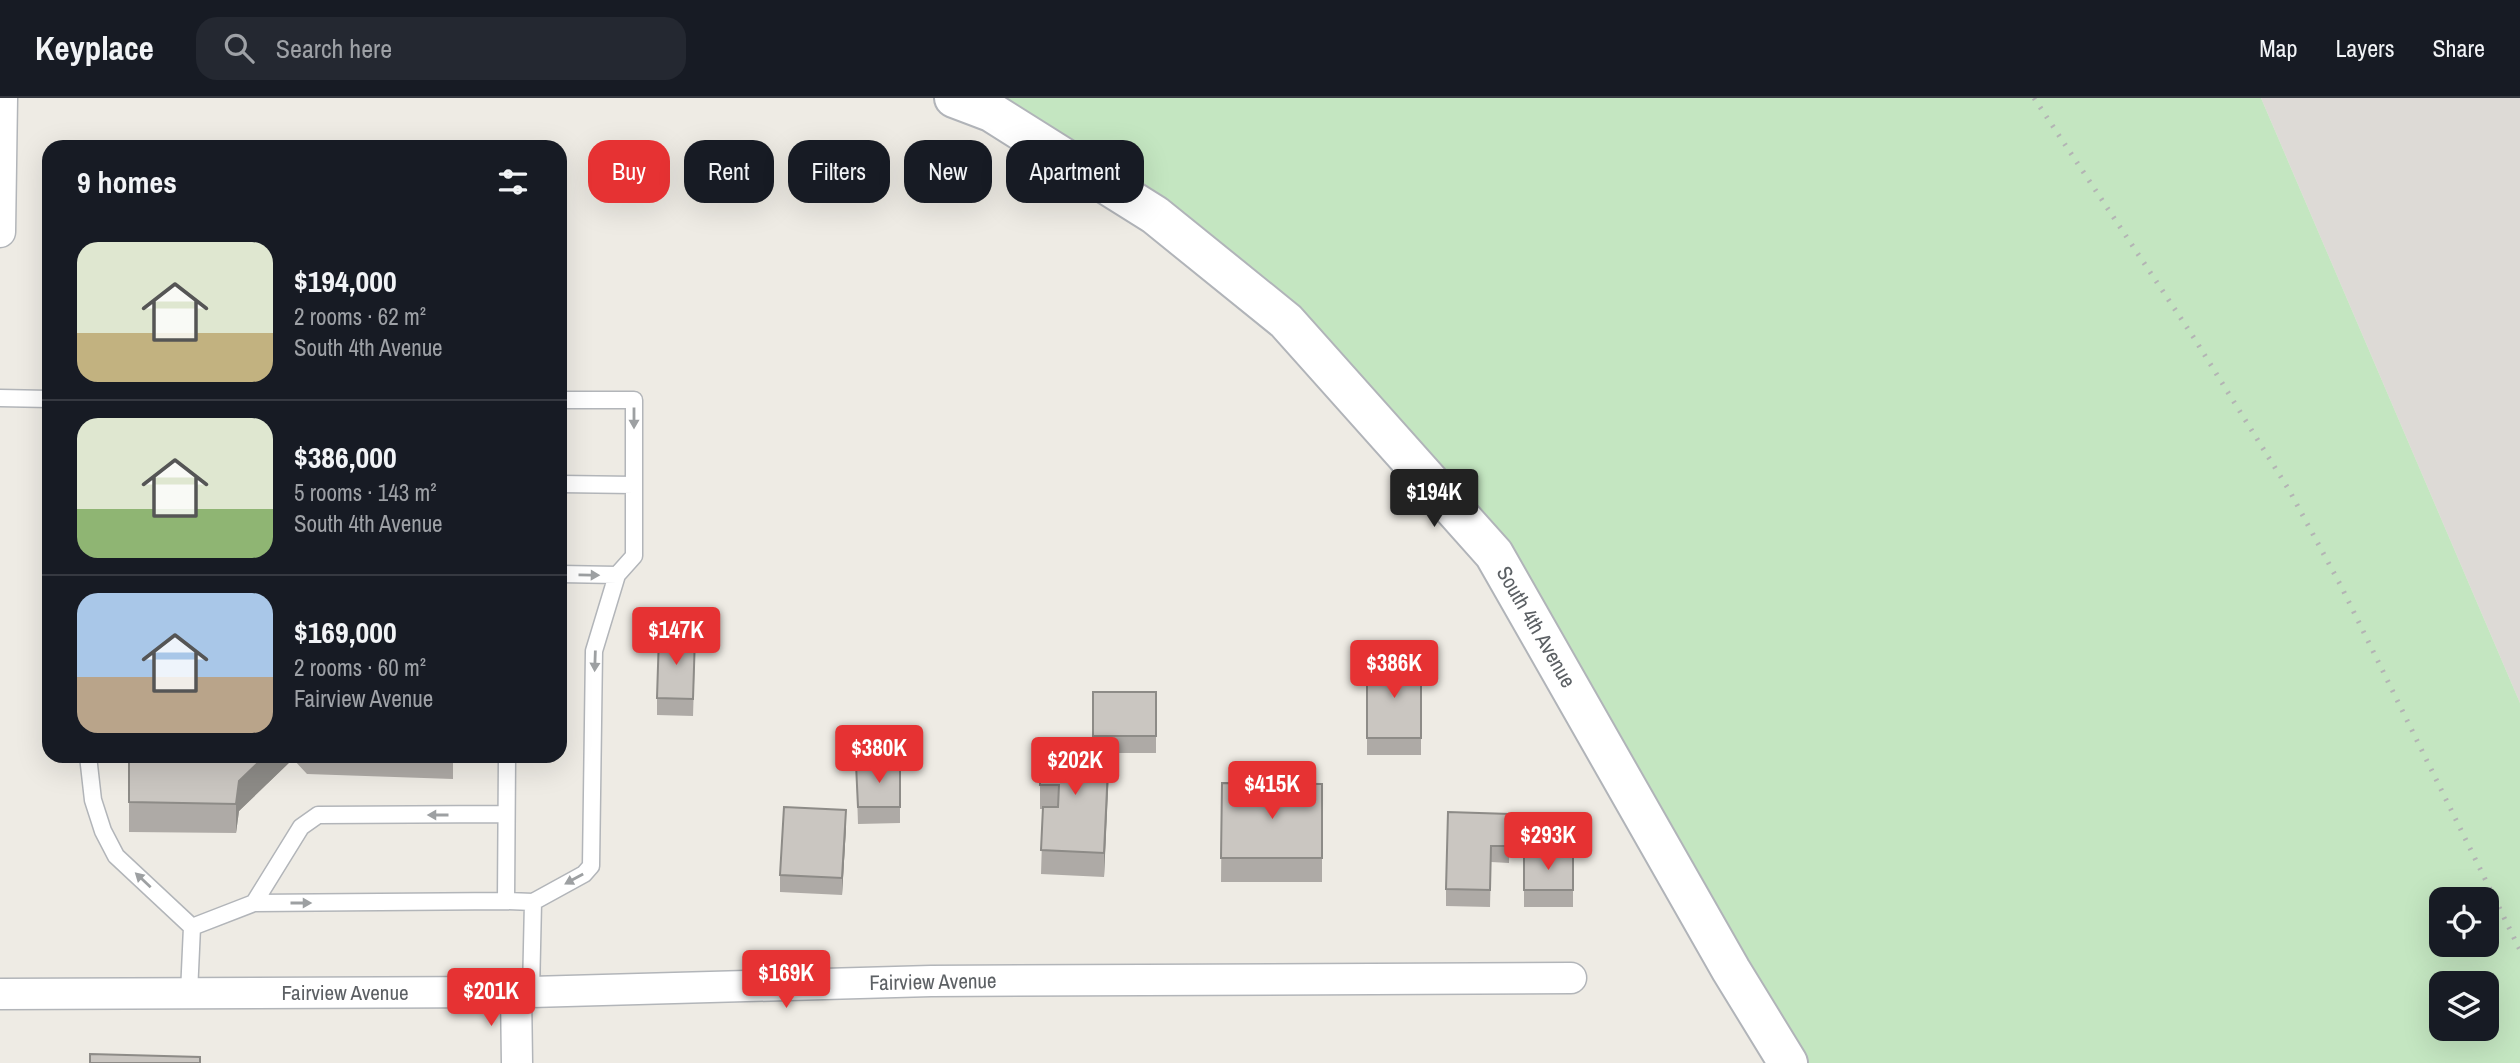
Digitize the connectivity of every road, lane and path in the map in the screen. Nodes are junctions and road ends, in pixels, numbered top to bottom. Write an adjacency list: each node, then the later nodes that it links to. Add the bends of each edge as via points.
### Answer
1 (2, 98): 3 (street)
2 (954, 98): 23 (street, South 4th Avenue, via 991,112 1155,215 1286,321 1494,554)
3 (0, 232)
4 (0, 398): 5 (lane)
5 (42, 399)
6 (567, 400): 8 (lane, one-way to 8, via 634,400)
7 (567, 484): 8 (lane)
8 (634, 485): 10 (lane, via 634,556)
9 (567, 574): 10 (lane, one-way to 10)
10 (617, 575): 15 (lane, one-way to 15, via 594,652 591,866)
11 (89, 763): 17 (lane, one-way to 11, via 117,856 93,800)
12 (507, 763): 13 (lane)
13 (506, 814): 14 (lane); 16 (lane, one-way to 16, via 318,815 301,827)
14 (506, 901): 15 (lane); 16 (lane, one-way to 14)
15 (533, 902): 19 (lane)
16 (254, 903): 17 (lane)
17 (192, 927): 20 (lane)
18 (1571, 978): 19 (street, Fairview Avenue, via 931,981)
19 (523, 992): 20 (street, Fairview Avenue); 22 (street)
20 (190, 993): 21 (street, Fairview Avenue)
21 (0, 994)
22 (517, 1063)
23 (1788, 1063)

